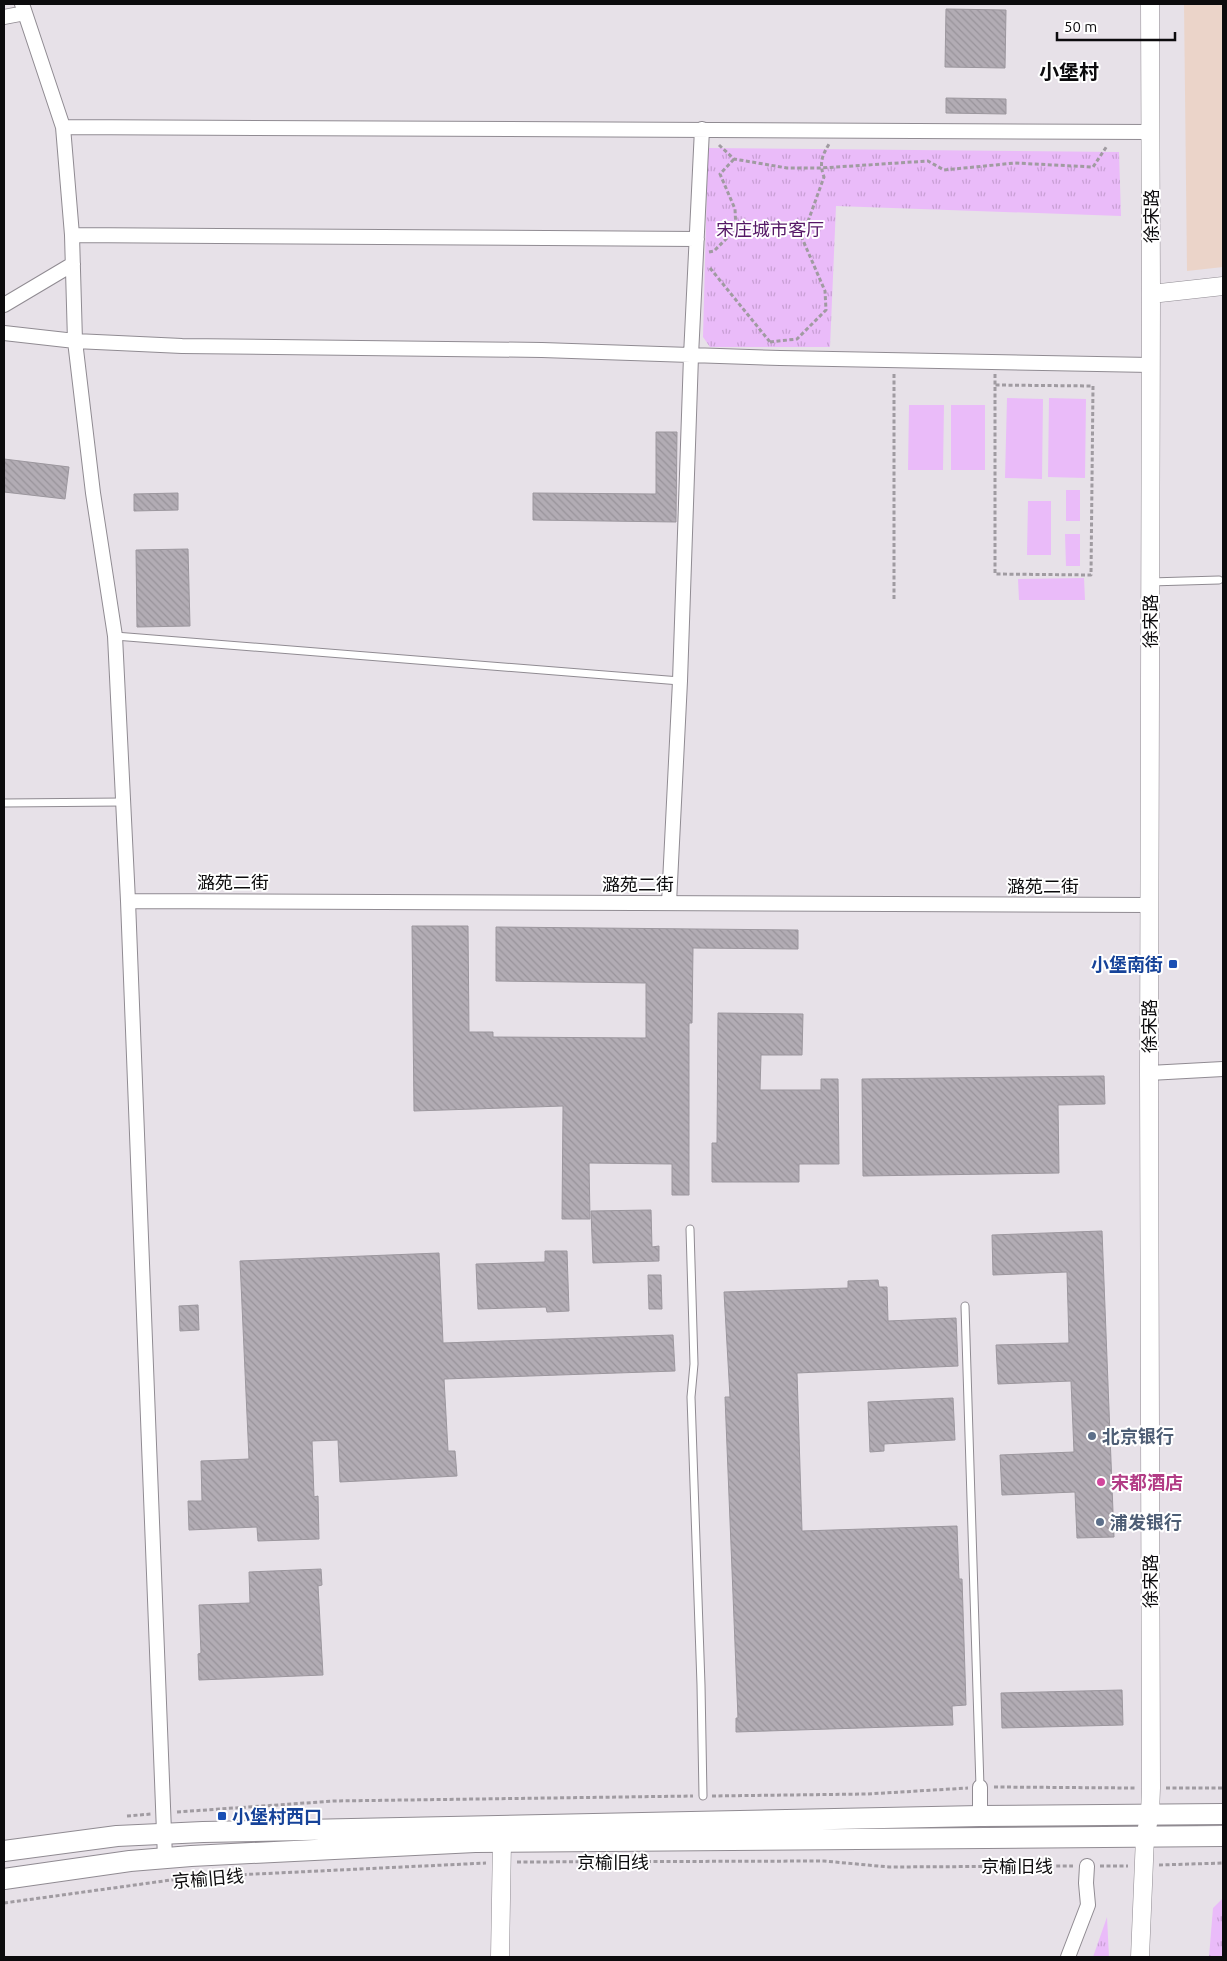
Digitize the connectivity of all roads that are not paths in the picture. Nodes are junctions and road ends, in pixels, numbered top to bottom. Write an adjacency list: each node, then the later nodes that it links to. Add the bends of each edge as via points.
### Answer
1 (1150, 4): 6 (street, 徐宋路)
2 (23, 9): 3 (street); 4 (street)
3 (4, 17)
4 (63, 127): 5 (street); 7 (street)
5 (702, 129): 6 (street); 8 (street)
6 (1150, 132): 11 (street, 徐宋路)
7 (72, 235): 8 (street); 9 (street)
8 (697, 239): 15 (street)
9 (73, 264): 12 (street); 14 (street)
10 (1223, 286): 11 (street)
11 (1151, 294): 16 (street, 徐宋路)
12 (4, 304)
13 (4, 333): 14 (street)
14 (75, 341): 15 (street); 19 (street, via 93,493)
15 (691, 356): 16 (street); 20 (street)
16 (1151, 365): 18 (street, 徐宋路)
17 (1219, 580): 18 (lane)
18 (1150, 582): 25 (street, 徐宋路)
19 (115, 636): 20 (lane); 22 (street)
20 (680, 681): 24 (street)
21 (4, 802): 22 (lane)
22 (123, 802): 23 (street)
23 (128, 901): 24 (street, 潞苑二街); 35 (street)
24 (669, 903): 25 (street, 潞苑二街)
25 (1149, 905): 27 (street, 徐宋路)
26 (1223, 1069): 27 (street)
27 (1149, 1073): 32 (street, 徐宋路)
28 (690, 1228): 31 (lane, via 694,1364 691,1397)
29 (965, 1306): 30 (lane)
30 (980, 1787): 34 (street)
31 (703, 1796)
32 (1150, 1814): 33 (main road); 34 (main road); 37 (street, 徐宋路)
33 (1223, 1814)
34 (980, 1816): 35 (main road)
35 (165, 1833): 39 (main road); 40 (street)
36 (1223, 1836): 37 (main road, 京榆旧线)
37 (1144, 1837): 38 (main road, 京榆旧线); 45 (street, 徐宋路)
38 (502, 1841): 40 (main road, 京榆旧线); 43 (street)
39 (4, 1851)
40 (166, 1858): 42 (main road, 京榆旧线)
41 (1087, 1866): 44 (street, via 1088,1905)
42 (4, 1879)
43 (500, 1957)
44 (1068, 1957)
45 (1140, 1957)

